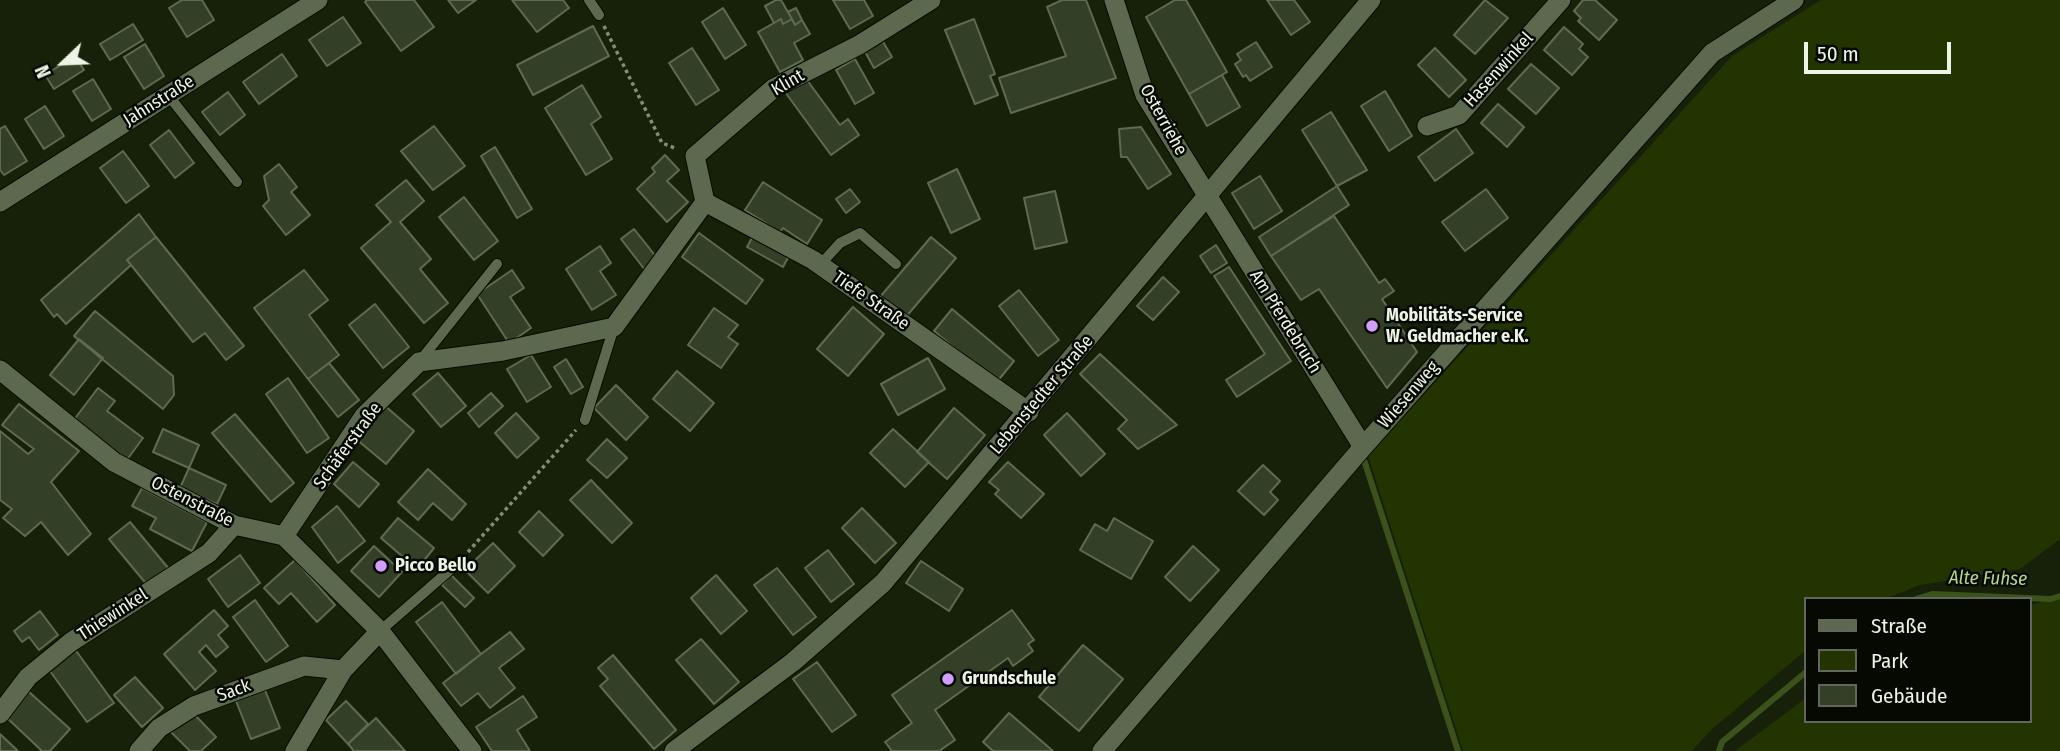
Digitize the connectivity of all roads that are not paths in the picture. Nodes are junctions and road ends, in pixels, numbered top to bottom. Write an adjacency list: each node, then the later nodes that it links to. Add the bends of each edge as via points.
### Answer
1 (318, 0): 9 (street, Jahnstraße)
2 (589, 0): 8 (lane)
3 (931, 0): 14 (street, Klint, via 859,45 774,88 695,156)
4 (1114, 0): 12 (street, Osterriehe, via 1145,95)
5 (1371, 0): 12 (street, Lebenstedter Straße)
6 (1561, 0): 10 (street, Hasenwinkel, via 1459,115)
7 (1794, 0): 23 (street, Wiesenweg, via 1712,53)
8 (599, 15)
9 (168, 95): 11 (lane); 13 (street, Jahnstraße)
10 (1427, 126)
11 (237, 182)
12 (1208, 197): 21 (street, Lebenstedter Straße); 23 (street, Am Pferdebruch)
13 (0, 202)
14 (705, 202): 17 (street, Tiefe Straße); 18 (street)
15 (497, 264): 19 (lane, Schäferstraße)
16 (897, 264): 17 (lane, via 860,233 840,243)
17 (820, 265): 21 (street, Tiefe Straße)
18 (614, 327): 19 (street, via 503,351); 22 (lane)
19 (419, 362): 25 (street, Schäferstraße, via 364,416)
20 (0, 370): 24 (street, Ostenstraße, via 114,462)
21 (1029, 412): 33 (street, Lebenstedter Straße, via 883,583 793,662)
22 (585, 420)
23 (1363, 447): 34 (street, Wiesenweg)
24 (234, 525): 25 (street, Ostenstraße); 29 (street, Thiewinkel, via 209,553 71,642 29,677)
25 (284, 536): 27 (street)
26 (458, 563): 27 (lane)
27 (380, 631): 28 (street); 32 (street)
28 (343, 670): 30 (street, Sack, via 304,666 194,706 159,728); 31 (street)
29 (0, 714)
30 (139, 751)
31 (295, 751)
32 (472, 751)
33 (674, 751)
34 (1102, 751)

